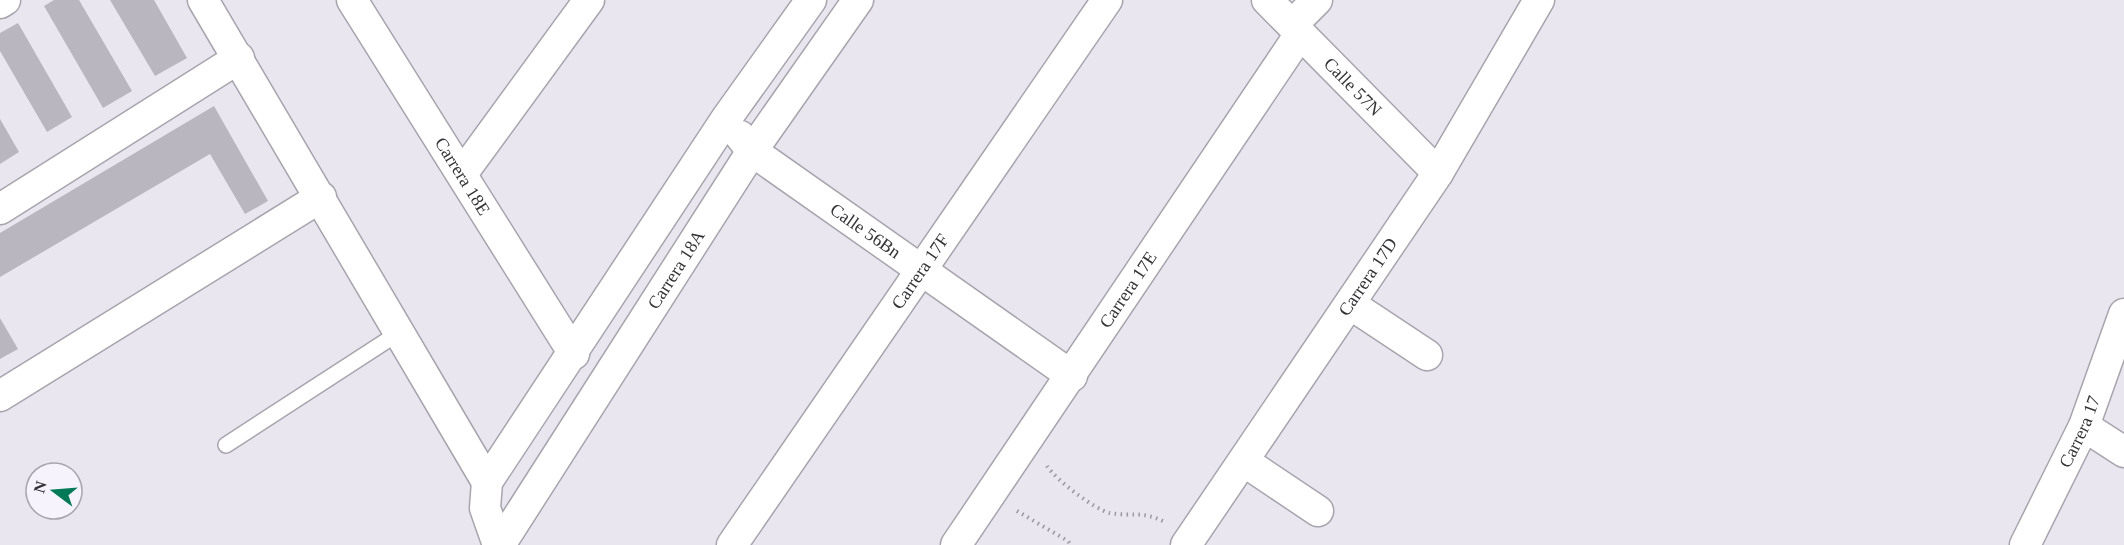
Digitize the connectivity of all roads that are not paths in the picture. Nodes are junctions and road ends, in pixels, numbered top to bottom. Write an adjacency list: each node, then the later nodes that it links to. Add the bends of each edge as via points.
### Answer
1 (5, 0): 10 (street)
2 (203, 0): 13 (street)
3 (589, 0): 17 (street)
4 (811, 0): 14 (street)
5 (858, 0): 15 (street, Carrera 18A)
6 (1107, 0): 20 (street, Carrera 17F)
7 (1267, 0): 12 (street, Calle 57N)
8 (1317, 0): 12 (street, Carrera 17E)
9 (1539, 0): 16 (street, Carrera 17D)
10 (0, 3)
11 (367, 8): 17 (street, Carrera 18E)
12 (1296, 30): 16 (street, Calle 57N); 26 (street, Carrera 17E)
13 (239, 58): 18 (street); 19 (street)
14 (726, 119): 15 (street, Calle 56Bn); 24 (street)
15 (752, 151): 20 (street, Calle 56Bn); 35 (street, Carrera 18A)
16 (1438, 173): 21 (street, Carrera 17D)
17 (462, 174): 24 (street, Carrera 18E)
18 (321, 197): 23 (street); 27 (street)
19 (0, 209)
20 (922, 270): 26 (street, Calle 56Bn); 36 (street, Carrera 17F)
21 (1350, 304): 25 (street); 31 (street, Carrera 17D)
22 (2124, 314): 28 (street, Carrera 17)
23 (400, 332): 29 (lane); 32 (street)
24 (574, 354): 32 (street)
25 (1427, 355)
26 (1072, 376): 37 (street, Carrera 17E)
27 (0, 396)
28 (2084, 426): 30 (street); 38 (street, Carrera 17)
29 (226, 445)
30 (2124, 452)
31 (1245, 462): 33 (street); 34 (street, Carrera 17D)
32 (486, 495): 35 (street)
33 (1318, 511)
34 (1189, 540)
35 (499, 545)
36 (732, 545)
37 (956, 545)
38 (2025, 545)

